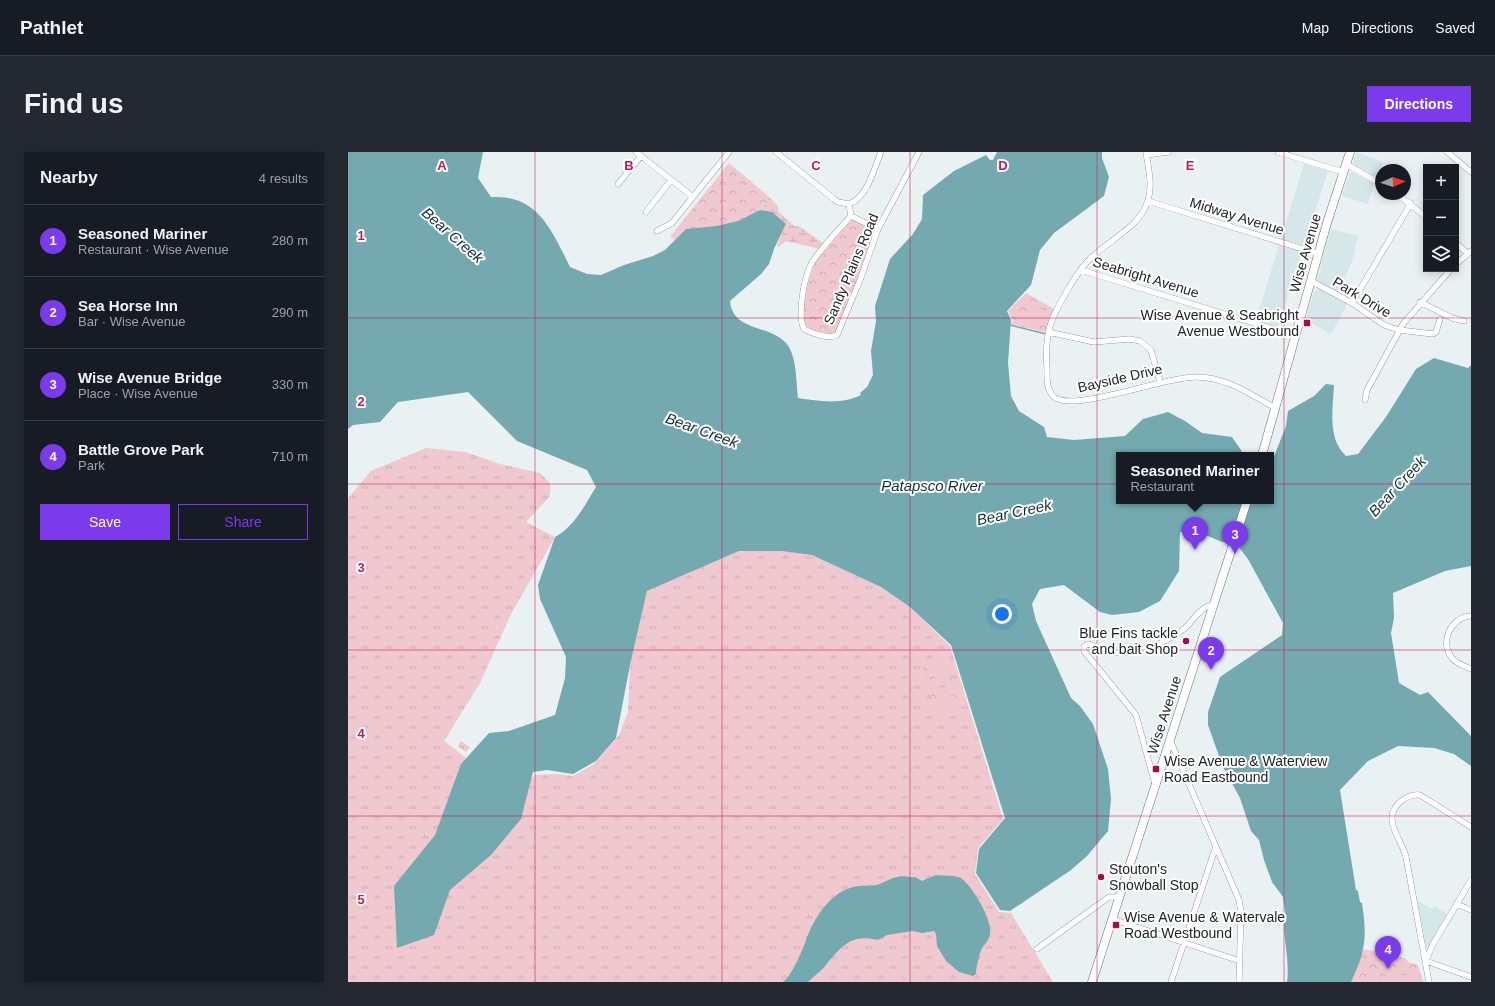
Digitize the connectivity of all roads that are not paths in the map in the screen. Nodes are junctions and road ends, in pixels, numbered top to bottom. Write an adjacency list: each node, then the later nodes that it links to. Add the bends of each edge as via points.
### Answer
1 (729, 152): 16 (street)
2 (776, 152): 20 (street, via 834,200)
3 (881, 152): 20 (street, via 861,196)
4 (919, 152): 24 (street, Sandy Plains Road)
5 (1169, 152): 10 (street)
6 (1278, 152): 11 (street)
7 (1350, 152): 11 (main road, Wise Avenue)
8 (1447, 152): 12 (street)
9 (638, 154): 13 (street); 15 (street)
10 (1146, 154): 18 (street, Bayside Drive, via 1150,189)
11 (1345, 168): 14 (street); 28 (main road, Wise Avenue)
12 (1471, 172)
13 (671, 180): 16 (street); 21 (street)
14 (1375, 181)
15 (618, 184)
16 (693, 197): 25 (street, via 672,223)
17 (1406, 200): 19 (street)
18 (1148, 201): 28 (street, Midway Avenue); 30 (street, Bayside Drive, via 1138,218)
19 (1411, 203): 22 (street); 34 (street)
20 (848, 204): 23 (street)
21 (646, 212)
22 (1423, 214)
23 (851, 216): 24 (street); 24 (street, Sandy Plains Road, via 811,266 801,304 800,317 804,329 829,337 837,335)
24 (878, 229)
25 (657, 231)
26 (1459, 245): 27 (street)
27 (1469, 252): 29 (street)
28 (1319, 254): 32 (main road, Wise Avenue)
29 (1459, 261)
30 (1081, 270): 38 (street, Bayside Drive, via 1053,318); 39 (street, Seabright Avenue)
31 (1448, 272): 33 (street)
32 (1311, 281): 34 (street, Park Drive); 39 (main road, Wise Avenue)
33 (1420, 302): 36 (street, via 1452,318); 37 (street)
34 (1352, 303): 37 (street, Park Drive, via 1378,322)
35 (1440, 319): 37 (street, Park Drive, via 1433,334)
36 (1464, 321)
37 (1399, 330): 41 (street, via 1367,390)
38 (1048, 332): 40 (street, via 1094,342 1130,339 1140,341 1150,350); 40 (street, Bayside Drive, via 1048,382 1050,390 1058,399 1069,402)
39 (1296, 336): 42 (main road, Wise Avenue)
40 (1160, 382): 42 (street, Bayside Drive, via 1189,377 1212,378 1233,384)
41 (1365, 400)
42 (1276, 408): 43 (main road, Wise Avenue)
43 (1263, 452)
44 (1246, 504): 45 (main road, Wise Avenue)
45 (1213, 606): 48 (main road, Wise Avenue); 49 (street, via 1205,608 1175,635 1150,647 1108,652 1089,644 1084,646 1084,651 1136,715)
46 (1471, 616): 47 (street, via 1454,623 1446,642 1452,659)
47 (1471, 669)
48 (1170, 740): 49 (main road, Wise Avenue); 51 (street)
49 (1155, 784): 53 (main road, Wise Avenue)
50 (1471, 826): 60 (street, via 1420,795 1405,798 1392,813 1392,825 1406,857)
51 (1216, 846): 57 (street); 59 (street, via 1240,906)
52 (1471, 880): 54 (street)
53 (1119, 897): 56 (main road, Wise Avenue); 58 (street, via 1109,898)
54 (1456, 904): 55 (street); 60 (street)
55 (1471, 910)
56 (1112, 919): 57 (street); 62 (main road, Wise Avenue)
57 (1183, 943): 59 (street); 63 (street)
58 (1037, 949)
59 (1240, 961): 64 (street)
60 (1426, 961): 61 (street); 65 (street)
61 (1471, 977)
62 (1092, 982)
63 (1171, 982)
64 (1239, 982)
65 (1429, 982)

